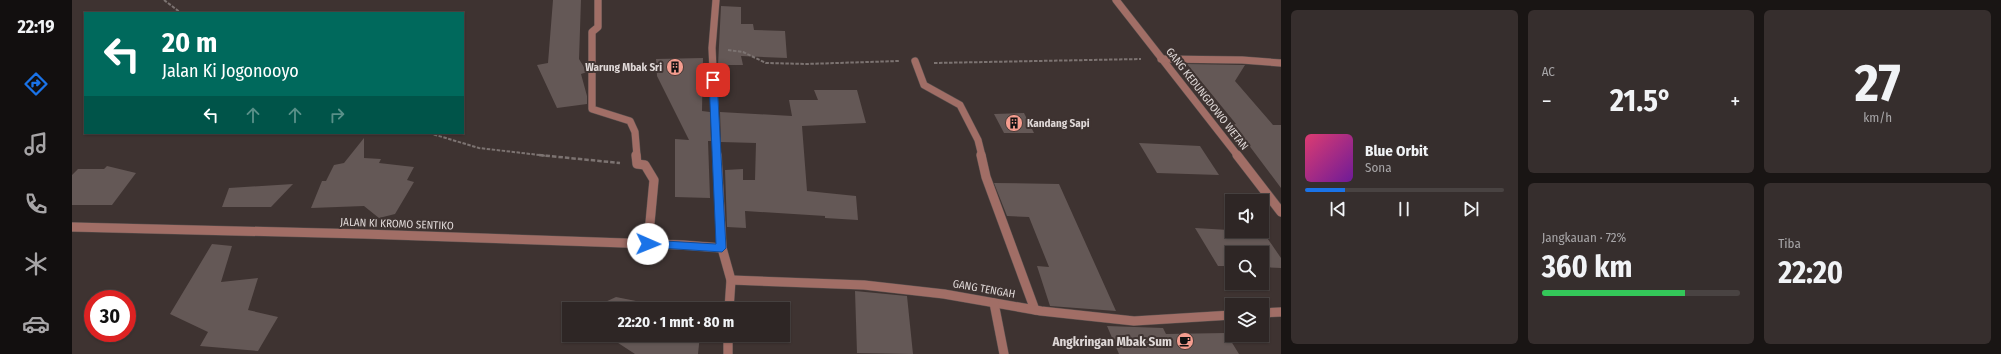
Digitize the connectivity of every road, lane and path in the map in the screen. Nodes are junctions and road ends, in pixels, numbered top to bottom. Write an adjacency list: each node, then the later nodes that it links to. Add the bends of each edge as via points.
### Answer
1 (164, 0): 5 (path)
2 (598, 0): 11 (street, via 598,27 592,32 592,109 630,121 636,132)
3 (716, 0): 6 (street)
4 (1116, 0): 7 (street, GANG KEDUNGDOWO WETAN)
5 (180, 12)
6 (712, 48): 8 (path, via 743,52 766,63); 15 (street)
7 (1161, 59): 8 (path); 9 (street); 12 (street, GANG KEDUNGDOWO WETAN)
8 (915, 62): 19 (street, via 924,85 960,105 978,140 986,177)
9 (1281, 63)
10 (432, 134): 11 (path, via 479,148)
11 (636, 164): 14 (street, via 645,165 654,180)
12 (1281, 212)
13 (72, 227): 14 (street, JALAN KI KROMO SENTIKO)
14 (648, 244): 15 (street, JALAN KI KROMO SENTIKO)
15 (722, 248): 16 (street)
16 (731, 280): 17 (street); 18 (street, GANG TENGAH, via 864,285 944,294)
17 (729, 302)
18 (994, 303): 19 (street, GANG TENGAH); 25 (street)
19 (1035, 310): 22 (street, GANG TENGAH, via 1134,321)
20 (1281, 312): 21 (street)
21 (1269, 313)
22 (1225, 315)
23 (728, 342): 24 (street)
24 (728, 354)
25 (1004, 354)

